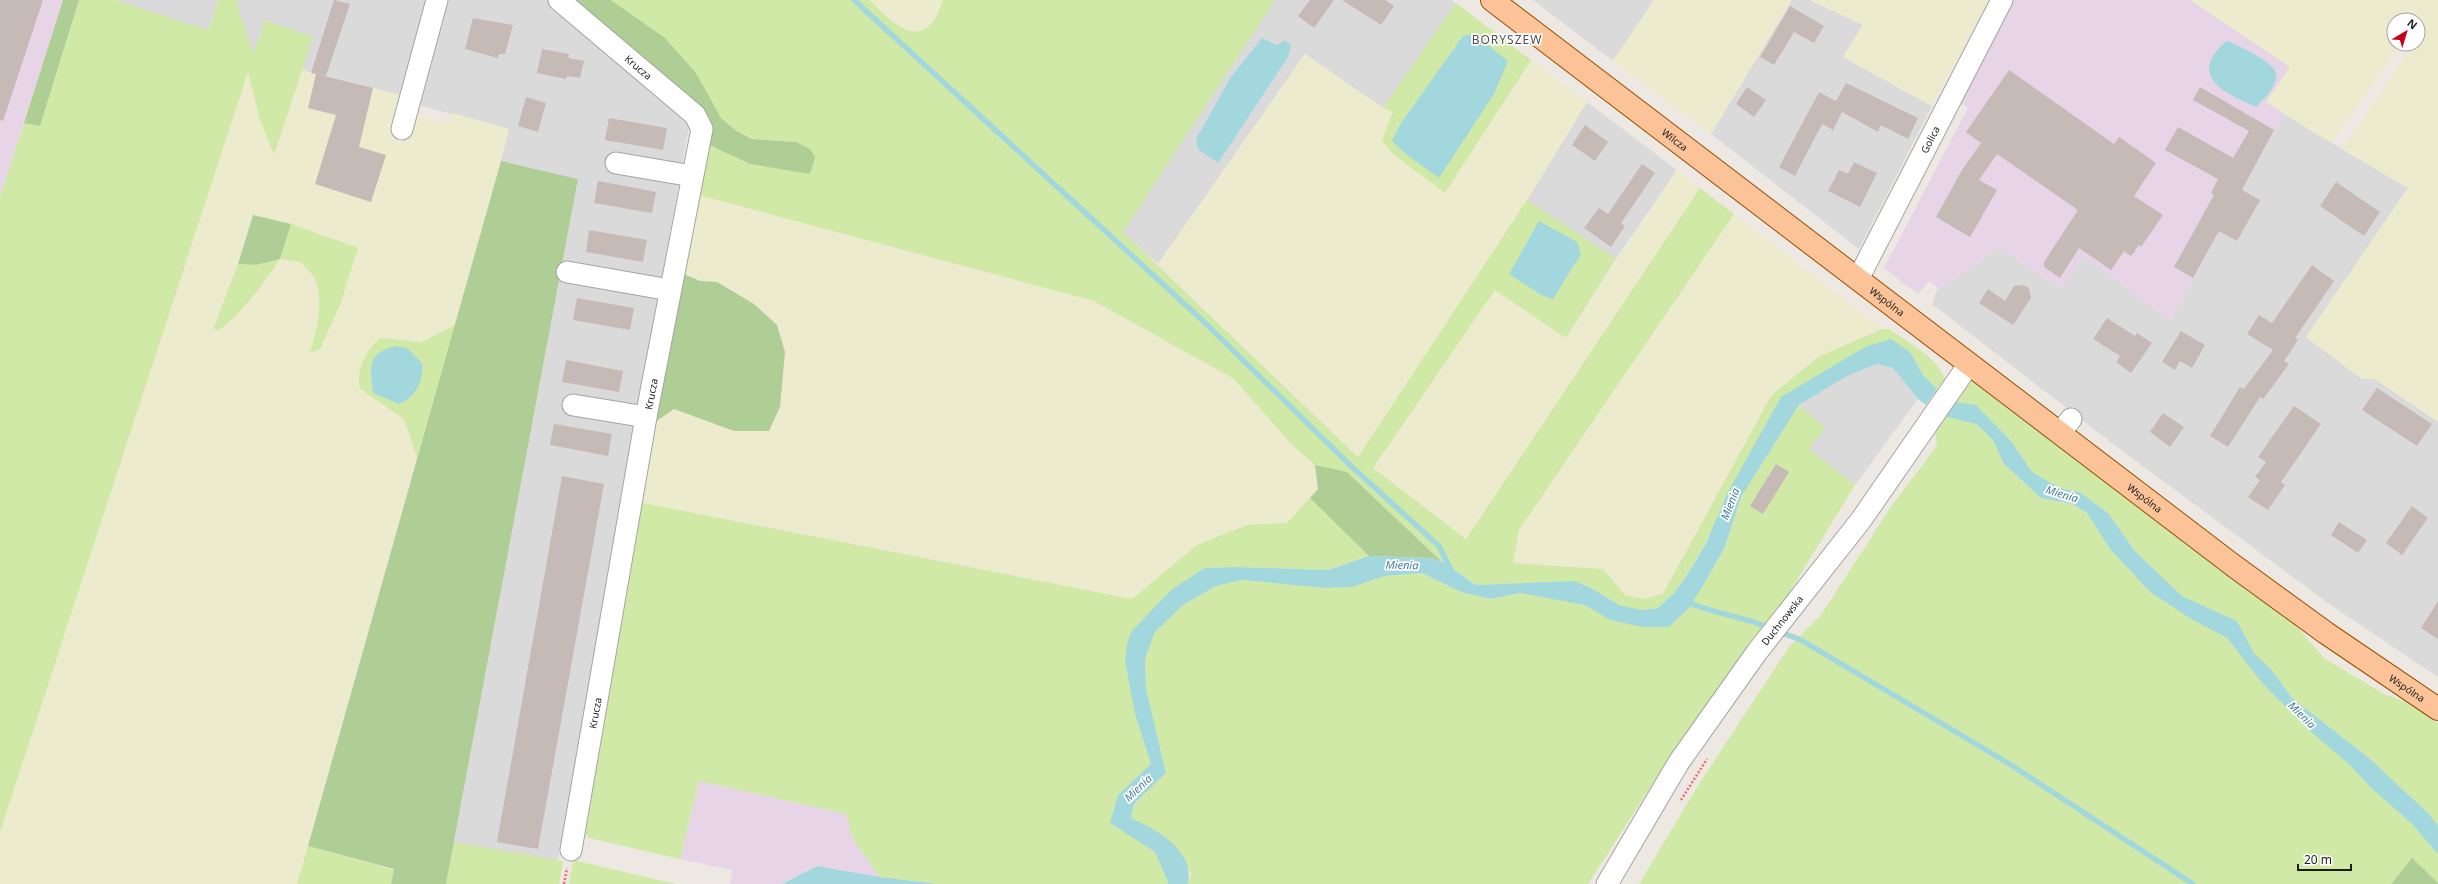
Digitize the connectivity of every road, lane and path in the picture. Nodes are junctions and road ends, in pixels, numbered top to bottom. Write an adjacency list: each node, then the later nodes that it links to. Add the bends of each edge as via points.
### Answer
1 (437, 0): 5 (street)
2 (559, 0): 7 (street, Krucza, via 700,120 702,129)
3 (1492, 0): 9 (main road, Wilcza)
4 (2002, 0): 9 (street, Golica)
5 (402, 129)
6 (616, 163): 7 (street)
7 (692, 176): 10 (street, Krucza)
8 (567, 272): 10 (street)
9 (1858, 280): 11 (main road, Wspólna)
10 (670, 290): 13 (street, Krucza)
11 (1969, 364): 14 (main road, Wspólna, via 2066,426 2326,633); 16 (street, Duchnowska, via 1861,520 1775,630 1679,762)
12 (574, 405): 13 (street)
13 (646, 417): 15 (street, Krucza)
14 (2438, 709)
15 (571, 850)
16 (1607, 884)

